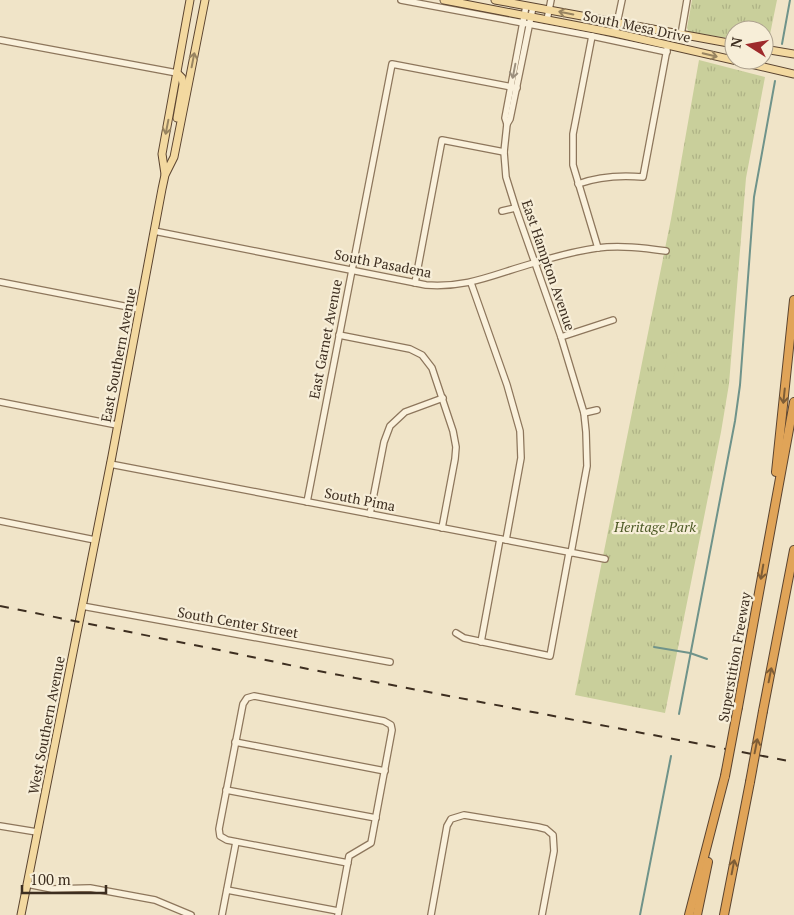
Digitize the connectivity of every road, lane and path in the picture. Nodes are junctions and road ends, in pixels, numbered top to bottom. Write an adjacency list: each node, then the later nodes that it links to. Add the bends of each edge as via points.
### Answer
1 (190, 0): 23 (main road, East Southern Avenue)
2 (205, 0): 26 (main road, East Southern Avenue, one-way to 2)
3 (401, 0): 12 (street, South Mesa Drive)
4 (444, 0): 9 (main road, South Mesa Drive)
5 (495, 0): 10 (main road, South Mesa Drive)
6 (550, 0): 11 (street)
7 (622, 0): 14 (street)
8 (688, 0): 16 (street)
9 (477, 3): 12 (main road, South Mesa Drive)
10 (530, 7): 11 (main road, South Mesa Drive); 12 (street, East Hampton Avenue)
11 (549, 10): 13 (street); 14 (main road, South Mesa Drive, one-way to 11)
12 (527, 20): 13 (main road, South Mesa Drive); 17 (street, South Mesa Drive); 25 (street, East Hampton Avenue)
13 (547, 20): 15 (main road, South Mesa Drive)
14 (618, 23): 15 (street); 16 (main road, South Mesa Drive)
15 (615, 33): 20 (main road, South Mesa Drive)
16 (681, 35): 19 (main road, South Mesa Drive)
17 (592, 36): 20 (street, South Mesa Drive); 29 (street, via 573,134 573,165)
18 (0, 40): 23 (street)
19 (724, 42)
20 (667, 49): 24 (main road, South Mesa Drive, one-way to 24); 29 (street, via 643,177 601,177)
21 (774, 51): 22 (main road)
22 (794, 54)
23 (177, 73): 26 (main road, via 182,78 177,120); 28 (main road, East Southern Avenue, one-way to 28, via 162,154)
24 (794, 74)
25 (514, 87): 27 (street, East Hampton Avenue, via 505,118); 36 (street, East Garnet Avenue, via 392,64)
26 (180, 128): 28 (main road, East Southern Avenue, via 174,157)
27 (504, 152): 30 (street, East Hampton Avenue, via 506,177); 38 (street, via 442,140)
28 (165, 174): 32 (main road, East Southern Avenue)
29 (578, 184): 33 (street)
30 (516, 208): 31 (street); 35 (street, East Hampton Avenue)
31 (502, 211)
32 (154, 231): 36 (street, South Pasadena); 41 (main road, East Southern Avenue)
33 (598, 248): 34 (street, South Pasadena); 35 (street, South Pasadena)
34 (666, 250)
35 (534, 263): 39 (street, South Pasadena); 44 (street, East Hampton Avenue)
36 (351, 270): 38 (street, South Pasadena); 43 (street, East Garnet Avenue)
37 (0, 282): 41 (street)
38 (415, 283): 39 (street, South Pasadena, via 439,286)
39 (471, 283): 58 (street, via 520,431 520,465)
40 (794, 300): 55 (highway, one-way to 55)
41 (139, 309): 50 (main road, East Southern Avenue)
42 (613, 320): 44 (street)
43 (339, 335): 45 (street, via 417,352 432,368); 52 (street, East Garnet Avenue)
44 (561, 337): 49 (street, East Hampton Avenue)
45 (443, 398): 53 (street, via 405,412 390,426); 56 (street, via 456,447)
46 (0, 402): 50 (street)
47 (794, 402): 55 (highway, Superstition Freeway)
48 (597, 410): 49 (street)
49 (584, 413): 60 (street, East Hampton Avenue, via 586,466)
50 (117, 424): 51 (main road, East Southern Avenue)
51 (110, 464): 52 (street, South Pima); 57 (main road, East Southern Avenue)
52 (307, 502): 53 (street, South Pima)
53 (370, 514): 56 (street, South Pima)
54 (0, 521): 57 (street)
55 (771, 524): 70 (highway, Superstition Freeway, one-way to 70, bridge)
56 (442, 528): 58 (street, South Pima)
57 (95, 540): 63 (main road, West Southern Avenue)
58 (503, 540): 60 (street, South Pima); 66 (street)
59 (794, 550): 65 (highway)
60 (570, 553): 61 (street, South Pima); 66 (street, East Hampton Avenue, via 550,656)
61 (605, 559)
62 (794, 570): 65 (highway)
63 (82, 606): 67 (street, South Center Street); 74 (main road, West Southern Avenue)
64 (456, 633): 66 (street)
65 (777, 640): 87 (highway, one-way to 65, bridge)
66 (481, 642)
67 (390, 662)
68 (235, 742): 69 (street); 69 (street, via 243,704 254,696 384,721 391,725 392,730); 71 (street)
69 (385, 771): 72 (street)
70 (725, 776): 85 (highway); 86 (highway, Superstition Freeway)
71 (226, 790): 72 (street); 75 (street, via 220,836)
72 (376, 818): 76 (street, via 371,843 349,856)
73 (0, 826): 74 (street)
74 (37, 832): 77 (main road, West Southern Avenue)
75 (236, 842): 76 (street); 78 (street)
76 (348, 863): 79 (street)
77 (28, 884): 80 (main road, West Southern Avenue); 81 (street, via 52,889 90,888 155,900)
78 (227, 890): 79 (street); 82 (street)
79 (338, 913)
80 (22, 915)
81 (191, 915)
82 (222, 915)
83 (431, 915): 84 (street, via 447,826 451,819 464,815 546,829 553,835 554,851)
84 (542, 915)
85 (690, 915)
86 (697, 915)
87 (724, 915)

